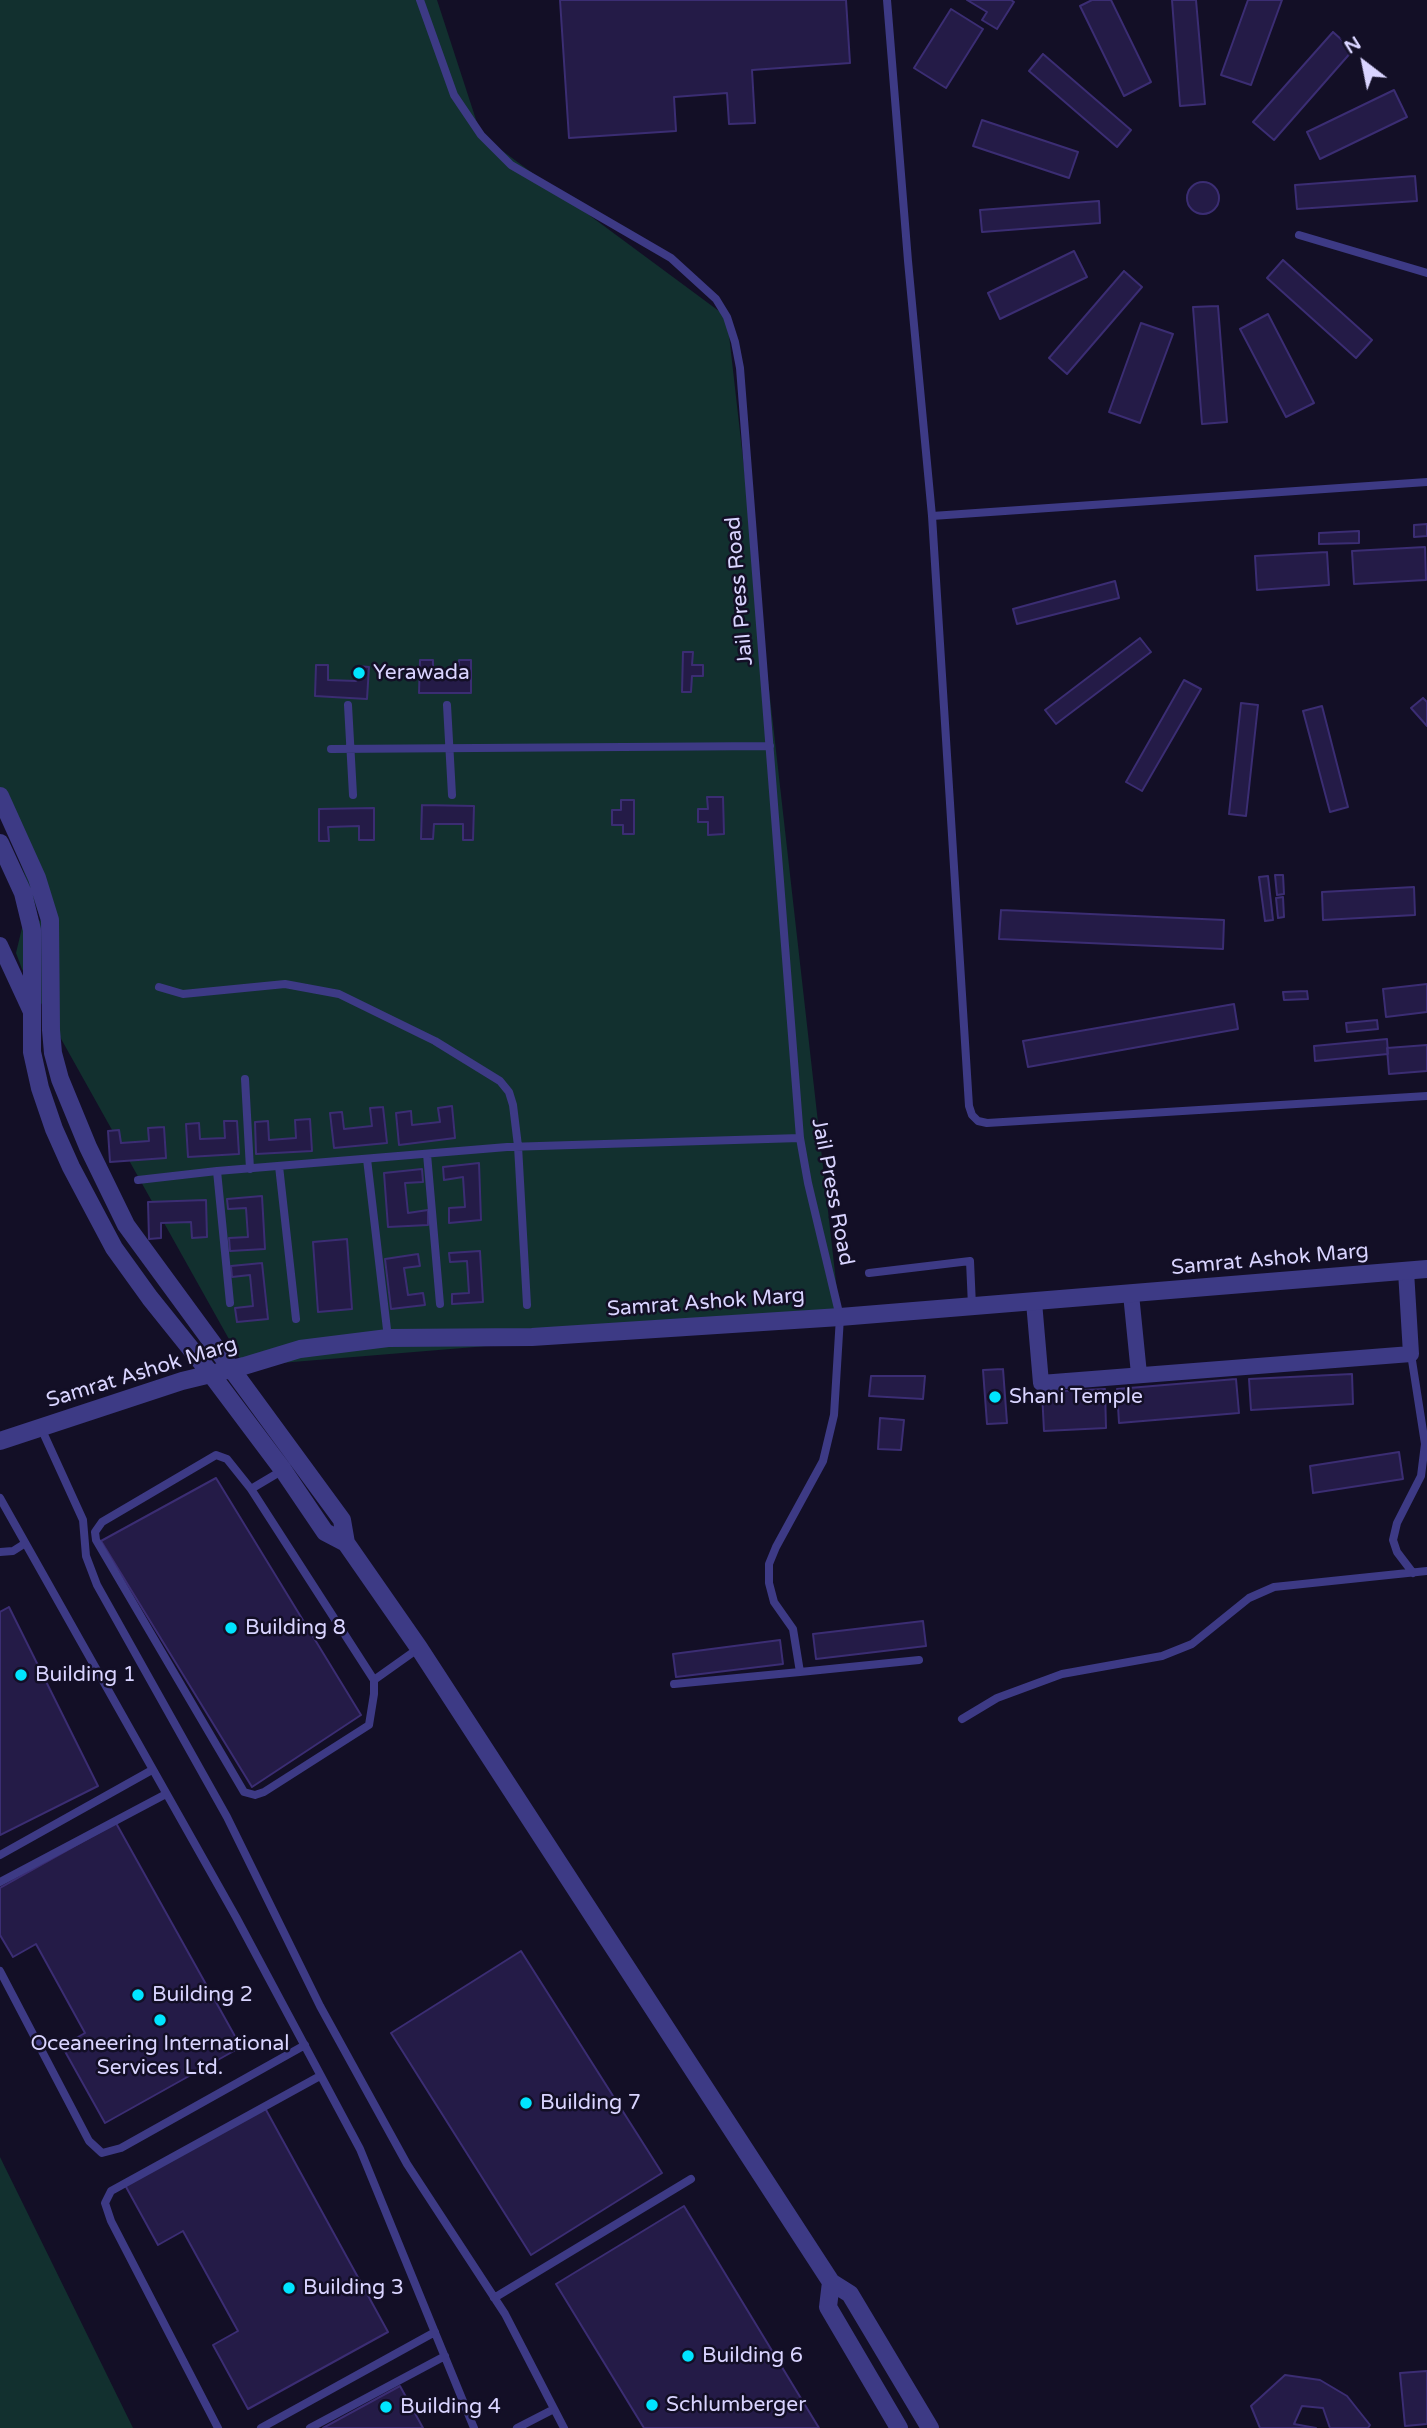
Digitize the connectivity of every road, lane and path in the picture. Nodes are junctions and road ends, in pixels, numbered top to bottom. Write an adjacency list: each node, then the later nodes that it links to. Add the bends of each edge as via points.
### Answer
1 (420, 0): 9 (lane, Jail Press Road, via 454,95 481,135 511,165 671,258 716,299 727,317 740,368)
2 (887, 0): 6 (lane)
3 (1299, 235): 4 (lane)
4 (1427, 273)
5 (1427, 482): 6 (lane)
6 (932, 516): 21 (lane, via 972,1115 987,1123)
7 (348, 705): 10 (lane)
8 (447, 705): 11 (lane)
9 (771, 746): 11 (lane); 22 (lane, Jail Press Road)
10 (350, 748): 11 (lane); 12 (lane); 13 (lane)
11 (450, 748): 14 (lane)
12 (331, 749)
13 (353, 794)
14 (452, 794)
15 (0, 796): 43 (street, via 37,878 50,920 51,1030 60,1079 126,1225)
16 (0, 843): 19 (street, via 23,893 32,930)
17 (0, 946): 19 (street)
18 (159, 987): 23 (lane, via 183,994 285,984 339,994 435,1041 500,1081 513,1105)
19 (32, 1013): 44 (street, via 32,1052 40,1088 71,1167 114,1248)
20 (245, 1079): 27 (lane)
21 (1427, 1096)
22 (800, 1138): 23 (lane); 39 (lane, Jail Press Road)
23 (518, 1146): 24 (lane); 37 (lane)
24 (427, 1154): 25 (lane); 36 (lane)
25 (367, 1159): 26 (lane); 41 (lane)
26 (279, 1166): 27 (lane); 40 (lane)
27 (250, 1169): 28 (lane)
28 (217, 1171): 29 (lane); 35 (lane)
29 (138, 1180)
30 (1427, 1269): 31 (street, Samrat Ashok Marg)
31 (1406, 1271): 33 (street, Samrat Ashok Marg); 42 (street)
32 (869, 1273): 38 (lane, via 971,1261)
33 (1131, 1294): 34 (street, Samrat Ashok Marg); 45 (street)
34 (1034, 1302): 38 (street, Samrat Ashok Marg); 45 (street, via 1041,1383)
35 (230, 1303)
36 (440, 1304)
37 (527, 1306)
38 (972, 1307): 39 (street, Samrat Ashok Marg)
39 (840, 1317): 41 (street, Samrat Ashok Marg, via 532,1337); 58 (lane, Jail Press Road, via 834,1415 822,1461 769,1564 774,1602 793,1629)
40 (296, 1319)
41 (388, 1338): 43 (street, Samrat Ashok Marg, via 300,1349)
42 (1411, 1354): 45 (street); 55 (lane, via 1425,1444 1421,1475 1393,1540)
43 (232, 1368): 44 (street, Samrat Ashok Marg); 51 (street, via 342,1520)
44 (211, 1374): 46 (street, Samrat Ashok Marg); 48 (street)
45 (1139, 1374)
46 (41, 1427): 47 (street, Samrat Ashok Marg); 71 (lane, via 83,1520 86,1556 97,1585 227,1817 320,2006 407,2164)
47 (0, 1441)
48 (283, 1470): 49 (lane); 51 (street, via 325,1532)
49 (251, 1489): 59 (lane); 59 (lane, via 227,1459 216,1455 102,1522 95,1532 244,1792 264,1792 369,1725)
50 (0, 1498): 52 (lane)
51 (346, 1543): 56 (street)
52 (24, 1544): 53 (lane); 62 (lane)
53 (0, 1552)
54 (1427, 1571): 55 (lane)
55 (1413, 1573): 61 (lane, via 1274,1587 1249,1598 1192,1644 1162,1656 1062,1674 997,1698)
56 (419, 1647): 59 (lane); 70 (street)
57 (919, 1660): 58 (lane)
58 (800, 1672): 60 (lane)
59 (374, 1680)
60 (674, 1684)
61 (962, 1719)
62 (152, 1770): 63 (lane); 64 (lane)
63 (166, 1794): 65 (lane); 67 (lane)
64 (0, 1855)
65 (0, 1882)
66 (0, 1970): 67 (lane, via 89,2141 102,2153 121,2148)
67 (304, 2045): 68 (lane)
68 (320, 2076): 72 (lane, via 360,2149); 77 (lane, via 111,2191 105,2203)
69 (691, 2179): 71 (lane)
70 (831, 2283): 74 (street, via 850,2294); 75 (street, via 828,2307)
71 (494, 2298): 76 (lane)
72 (435, 2332): 73 (lane); 78 (lane)
73 (444, 2356): 79 (lane); 80 (lane)
74 (911, 2395): 75 (street); 84 (street)
75 (887, 2407): 83 (street)
76 (554, 2409): 81 (lane); 82 (lane)
77 (219, 2428)
78 (261, 2428)
79 (310, 2428)
80 (474, 2428)
81 (517, 2428)
82 (564, 2428)
83 (899, 2428)
84 (930, 2428)

